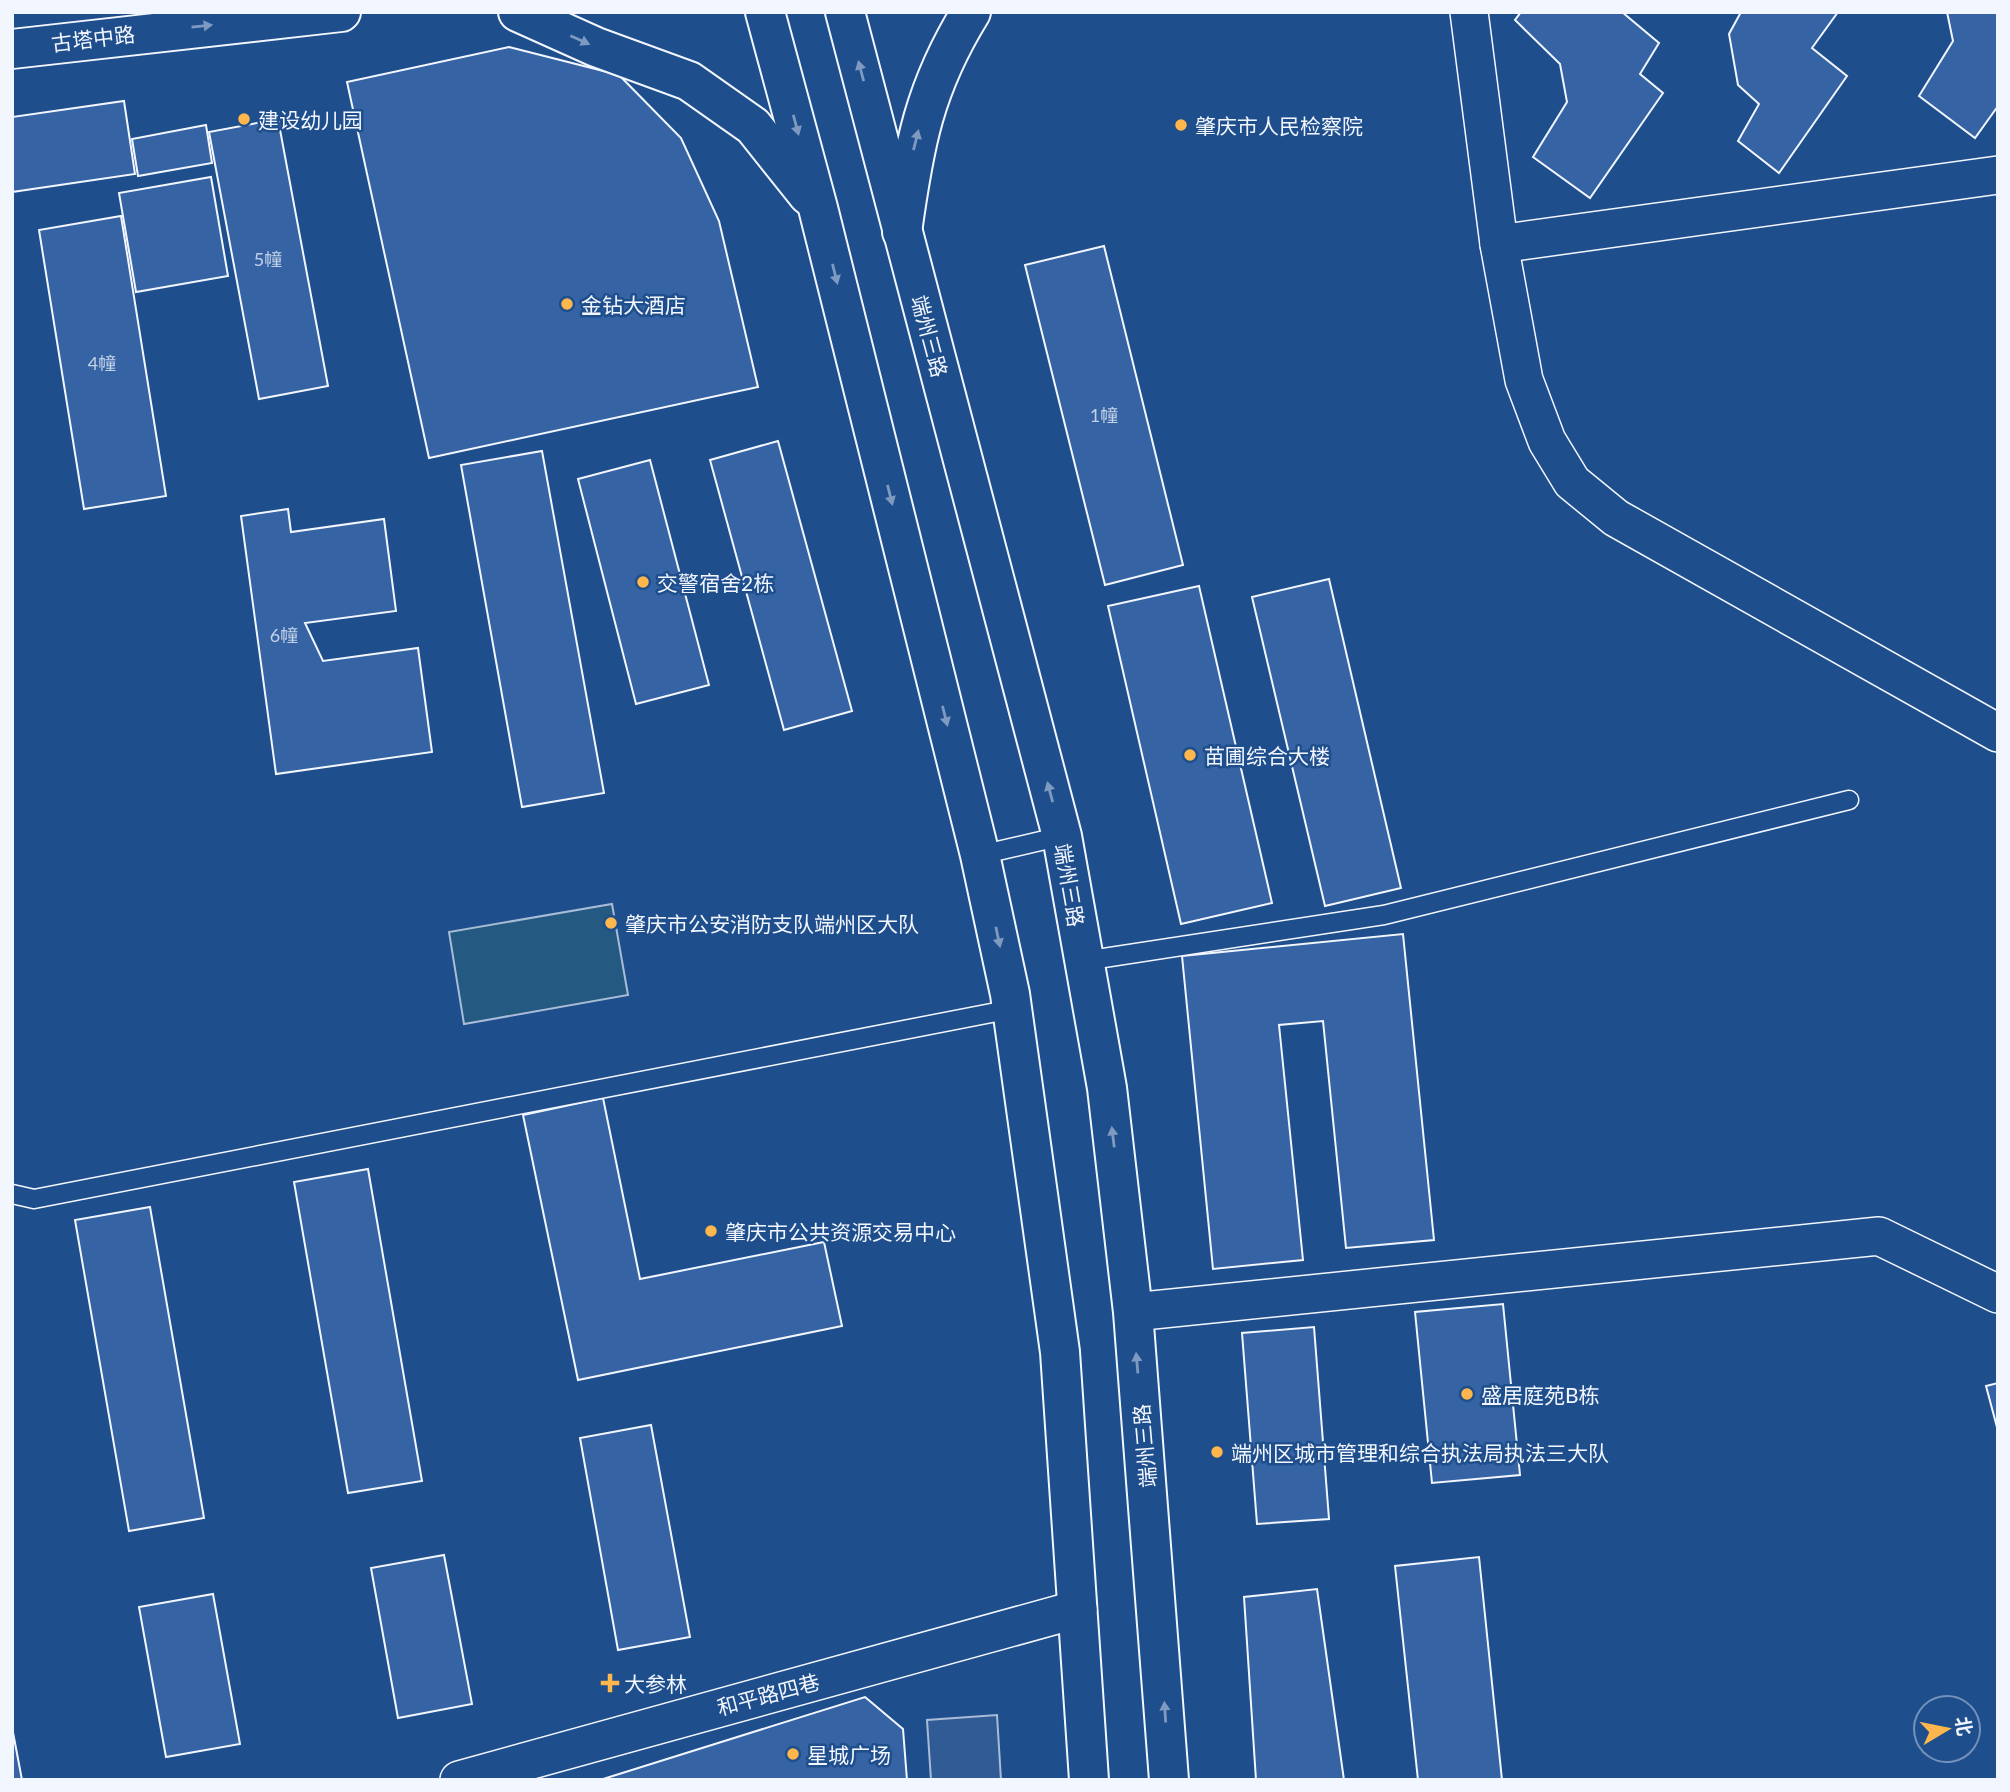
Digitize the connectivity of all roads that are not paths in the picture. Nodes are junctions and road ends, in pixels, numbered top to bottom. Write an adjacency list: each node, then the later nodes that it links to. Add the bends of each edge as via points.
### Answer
1 (341, 12): 7 (main road, 古塔中路, one-way to 1)
2 (518, 12): 10 (main road, one-way to 10, via 689,81 753,126)
3 (765, 12): 10 (main road, one-way to 10)
4 (845, 12): 11 (main road, 端州三路, one-way to 4)
5 (971, 12): 11 (main road, one-way to 5, via 914,145 951,44)
6 (1469, 12): 12 (street)
7 (155, 21): 8 (main road, 古塔中路)
8 (12, 49)
9 (1998, 175): 12 (street)
10 (818, 208): 16 (main road, one-way to 16)
11 (902, 232): 15 (main road, 端州三路, one-way to 11)
12 (1499, 244): 13 (street, via 1524,380 1547,441 1572,482 1616,518)
13 (1998, 733)
14 (1849, 800): 17 (lane, via 1384,915)
15 (1062, 836): 16 (lane); 17 (main road, 端州三路)
16 (980, 855): 18 (main road, one-way to 18)
17 (1084, 961): 21 (main road, 端州三路, one-way to 17, via 1107,1088)
18 (1012, 1009): 19 (lane, via 34,1199); 22 (main road, via 1060,1352)
19 (12, 1194)
20 (1998, 1294): 21 (street, via 1879,1236)
21 (1133, 1312): 25 (main road, 端州三路, one-way to 21)
22 (1078, 1609): 23 (street, 和平路四巷); 24 (main road)
23 (459, 1780)
24 (1089, 1780)
25 (1169, 1780)

